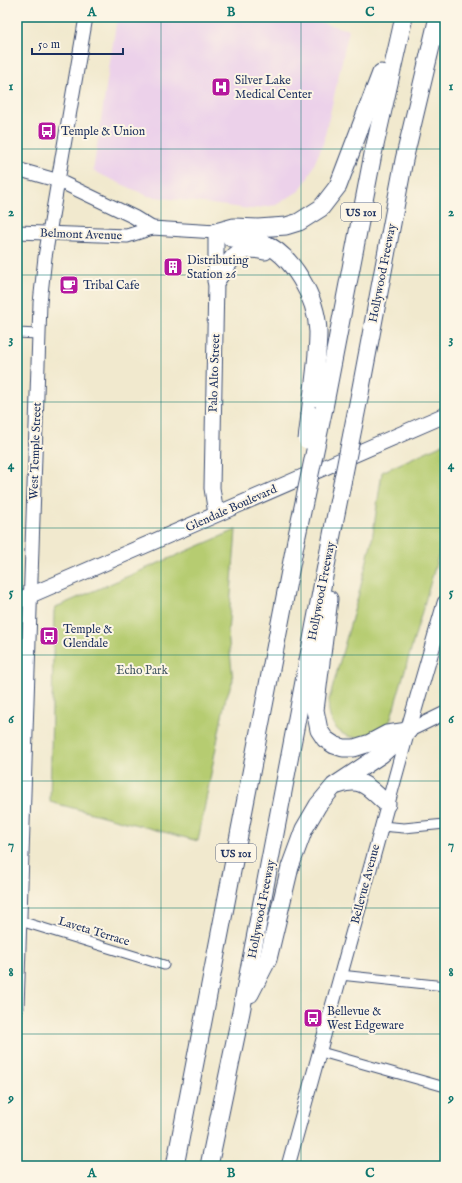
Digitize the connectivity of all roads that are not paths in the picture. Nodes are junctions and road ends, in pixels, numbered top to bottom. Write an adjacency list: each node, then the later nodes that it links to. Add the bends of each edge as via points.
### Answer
1 (86, 17): 5 (main road, West Temple Street)
2 (403, 17): 8 (highway, via 343,173 330,198 311,216 292,224 272,228 234,227); 14 (highway, US 101)
3 (438, 17): 17 (highway, Hollywood Freeway / US 101, bridge, via 404,160)
4 (17, 169): 5 (main road)
5 (59, 181): 6 (main road); 9 (main road, West Temple Street)
6 (152, 228): 8 (main road, Belmont Avenue); 9 (main road, Belmont Avenue, via 127,236)
7 (17, 232): 9 (main road, Belmont Avenue)
8 (216, 232): 10 (highway, via 224,236 263,243 284,258); 11 (main road, Palo Alto Street)
9 (50, 233): 13 (main road, West Temple Street, via 42,275)
10 (296, 272): 11 (highway, via 275,254 252,249 243,250 234,256); 14 (highway, via 312,299 318,330)
11 (216, 281): 16 (main road, Palo Alto Street, via 212,480)
12 (17, 334): 13 (street)
13 (38, 334): 18 (main road, West Temple Street)
14 (317, 411): 34 (highway, US 101, bridge, via 296,540)
15 (445, 415): 16 (main road, Glendale Boulevard)
16 (216, 514): 18 (main road, Glendale Boulevard)
17 (334, 524): 21 (highway, via 327,622 315,710 319,730 325,739 343,748 354,748 387,734); 31 (highway, Hollywood Freeway / US 101)
18 (23, 598): 26 (main road, West Temple Street)
19 (445, 604): 21 (main road, Bellevue Avenue)
20 (445, 713): 21 (main road)
21 (408, 731): 22 (highway, via 382,754); 23 (main road, Bellevue Avenue)
22 (334, 786): 23 (highway, via 356,780); 31 (highway, via 318,805 304,829 290,867 268,959)
23 (387, 804): 25 (main road, Bellevue Avenue)
24 (445, 824): 25 (street, via 404,828)
25 (381, 826): 28 (main road, Bellevue Avenue)
26 (19, 920): 27 (street, Laveta Terrace); 30 (main road, West Temple Street)
27 (164, 965)
28 (340, 975): 29 (street); 32 (main road, Bellevue Avenue)
29 (445, 986)
30 (17, 1008)
31 (241, 1012): 35 (highway, Hollywood Freeway / US 101)
32 (321, 1052): 33 (street); 36 (main road, Bellevue Avenue)
33 (445, 1087)
34 (175, 1166)
35 (209, 1166)
36 (288, 1166)

